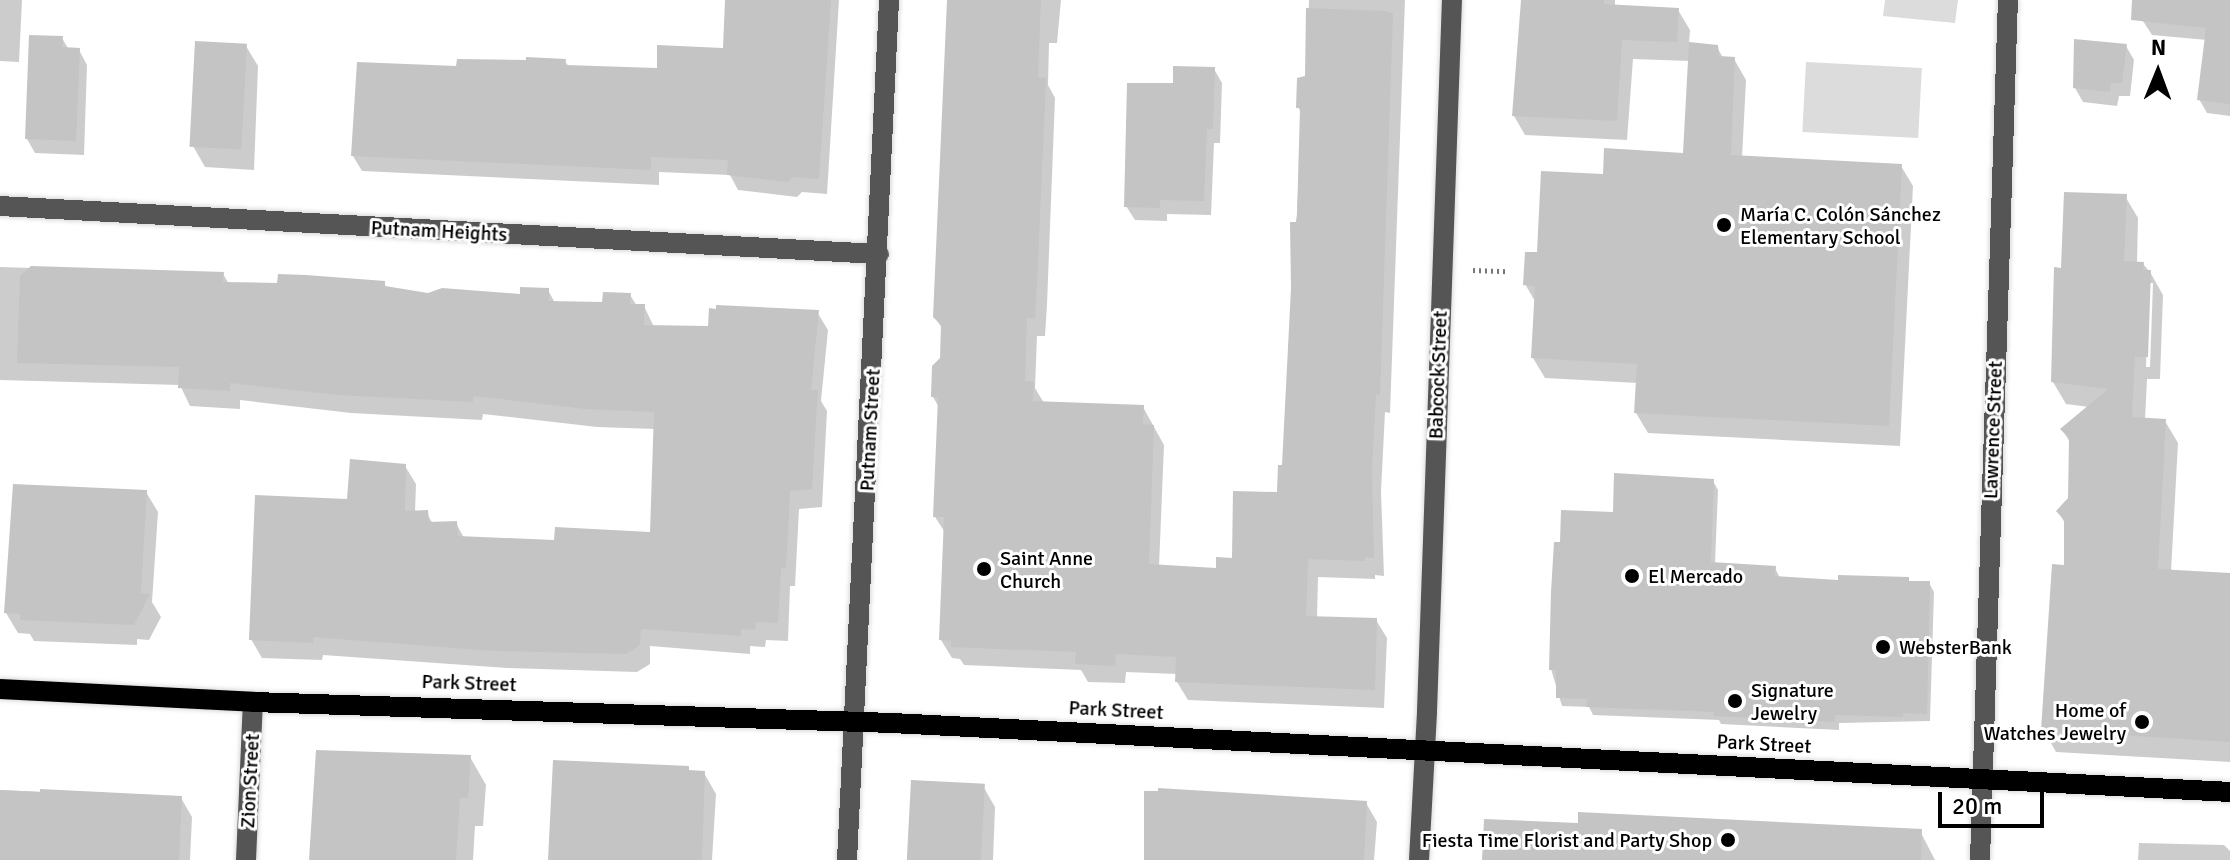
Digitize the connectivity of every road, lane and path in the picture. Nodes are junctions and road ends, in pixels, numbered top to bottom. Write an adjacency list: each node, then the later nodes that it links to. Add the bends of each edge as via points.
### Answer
1 (889, 0): 5 (street, Putnam Street)
2 (1452, 0): 11 (street, Babcock Street)
3 (2008, 0): 12 (street, Lawrence Street)
4 (0, 206): 5 (street, Putnam Heights)
5 (879, 254): 10 (street, Putnam Street)
6 (1473, 270): 7 (path)
7 (1507, 271)
8 (0, 689): 9 (main road, Park Street)
9 (253, 702): 10 (main road, Park Street); 14 (street, Zion Street)
10 (855, 722): 11 (main road, Park Street); 15 (street, Putnam Street)
11 (1424, 750): 12 (main road, Park Street); 16 (street, Babcock Street)
12 (1983, 780): 13 (main road, Park Street); 17 (street, Lawrence Street)
13 (2230, 792)
14 (246, 860)
15 (847, 860)
16 (1419, 860)
17 (1980, 860)

